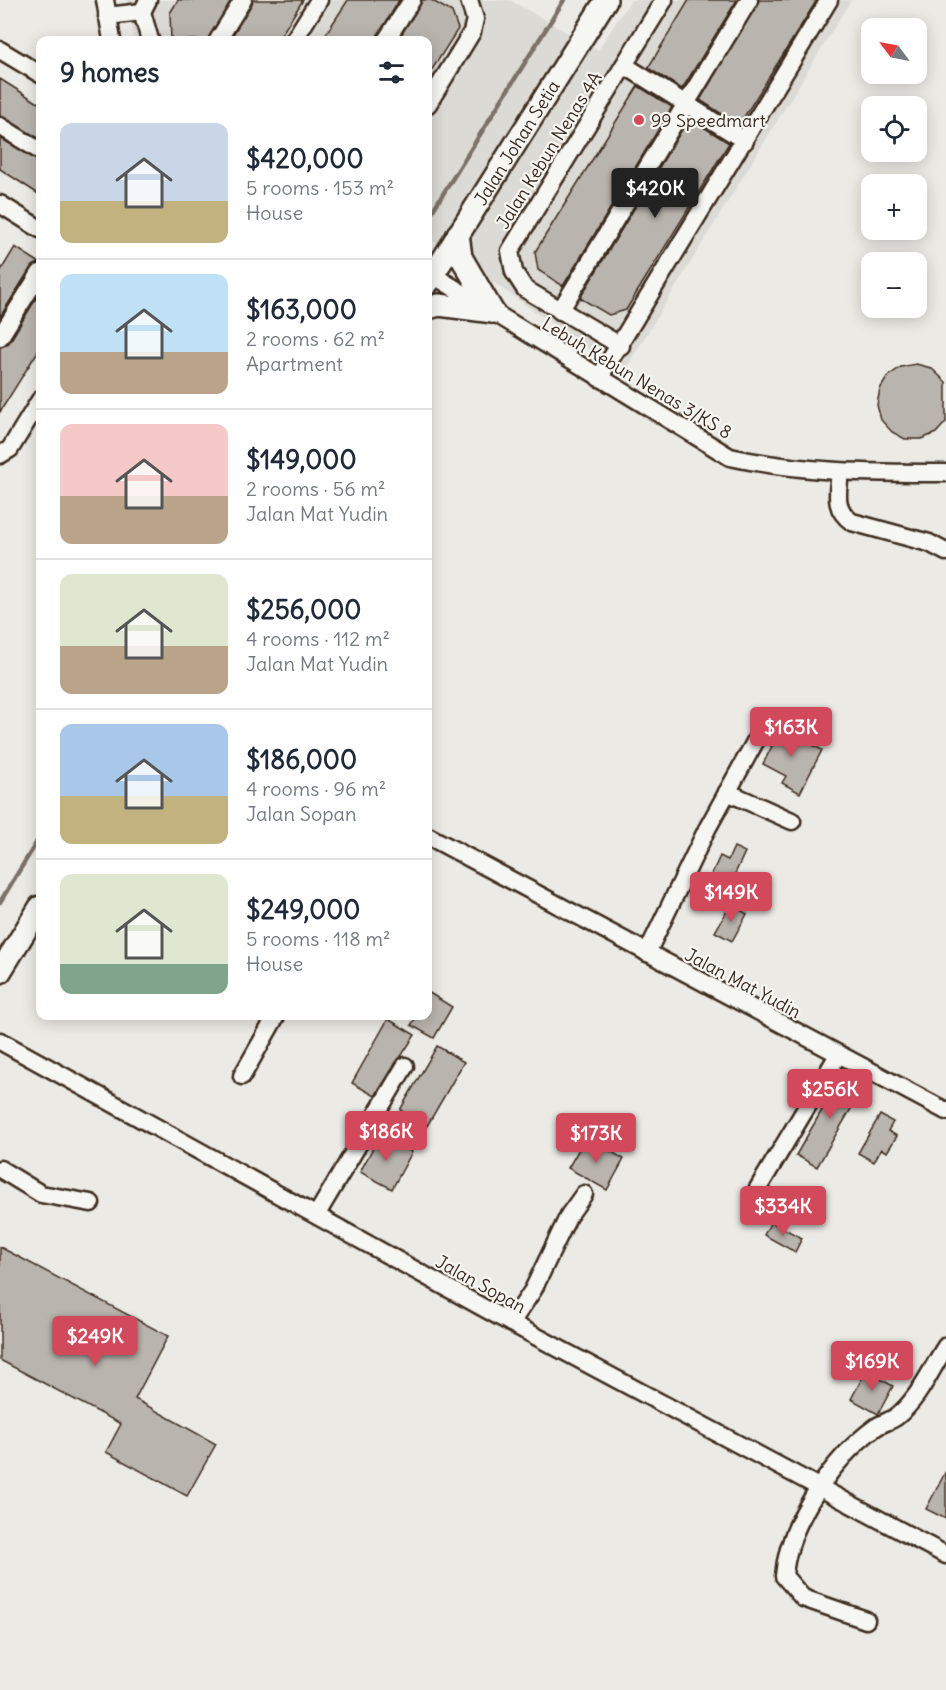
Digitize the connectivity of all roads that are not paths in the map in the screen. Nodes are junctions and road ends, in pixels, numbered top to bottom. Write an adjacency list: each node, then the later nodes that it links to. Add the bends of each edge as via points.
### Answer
1 (243, 0): 13 (street)
2 (319, 0): 14 (street)
3 (412, 0): 15 (street)
4 (469, 0): 19 (street, via 475,19 472,32)
5 (606, 0): 26 (main road, Jalan Johan Setia)
6 (663, 0): 17 (street, Jalan Kebun Nenas 4A)
7 (748, 0): 20 (street)
8 (829, 0): 22 (street)
9 (145, 6): 10 (street); 12 (street)
10 (106, 8): 11 (street)
11 (111, 36)
12 (149, 36)
13 (220, 36)
14 (296, 36)
15 (389, 36)
16 (0, 50): 18 (street)
17 (624, 65): 20 (street); 32 (street, Jalan Kebun Nenas 4A, via 510,250 514,272 525,289)
18 (36, 72)
19 (432, 97)
20 (686, 105): 22 (street); 32 (street)
21 (0, 126): 23 (street)
22 (745, 141): 35 (street)
23 (36, 148)
24 (1, 207): 25 (street)
25 (36, 227)
26 (458, 234): 27 (main road); 28 (main road, Jalan Johan Setia); 33 (main road, via 461,257)
27 (432, 251)
28 (432, 273)
29 (36, 279): 34 (street)
30 (432, 279): 33 (street, Lebuh Kebun Nenas 3/KS 8)
31 (432, 307): 33 (main road)
32 (560, 311): 35 (street, Jalan Kebun Nenas 4A)
33 (493, 312): 36 (street, Lebuh Kebun Nenas 3/KS 8)
34 (0, 337)
35 (621, 346): 36 (street)
36 (599, 378): 39 (street, Lebuh Kebun Nenas 3/KS 8, via 730,457 777,467)
37 (36, 407): 38 (street, via 10,449)
38 (0, 455)
39 (840, 472): 40 (street, Lebuh Kebun Nenas 3/KS 8); 41 (street, via 837,503 852,522 929,543)
40 (946, 473)
41 (946, 552)
42 (767, 720): 43 (street)
43 (727, 792): 44 (street); 47 (street)
44 (792, 821)
45 (432, 838): 47 (street, Jalan Mat Yudin)
46 (36, 914): 48 (main road)
47 (647, 953): 51 (street, Jalan Mat Yudin)
48 (0, 972)
49 (274, 1020): 53 (street)
50 (0, 1041): 59 (street, Jalan Sopan)
51 (838, 1055): 54 (street, Jalan Mat Yudin); 56 (street)
52 (405, 1066): 59 (street)
53 (242, 1076)
54 (946, 1111)
55 (0, 1169): 58 (street, via 41,1194)
56 (757, 1190)
57 (584, 1194): 60 (street)
58 (91, 1203)
59 (316, 1214): 60 (street, Jalan Sopan)
60 (511, 1323): 62 (street, Jalan Sopan)
61 (946, 1346): 62 (street, via 915,1396 895,1417 855,1444)
62 (819, 1485): 63 (street, Jalan Sopan); 64 (street, via 786,1557 784,1576 803,1598)
63 (946, 1555)
64 (866, 1620)

